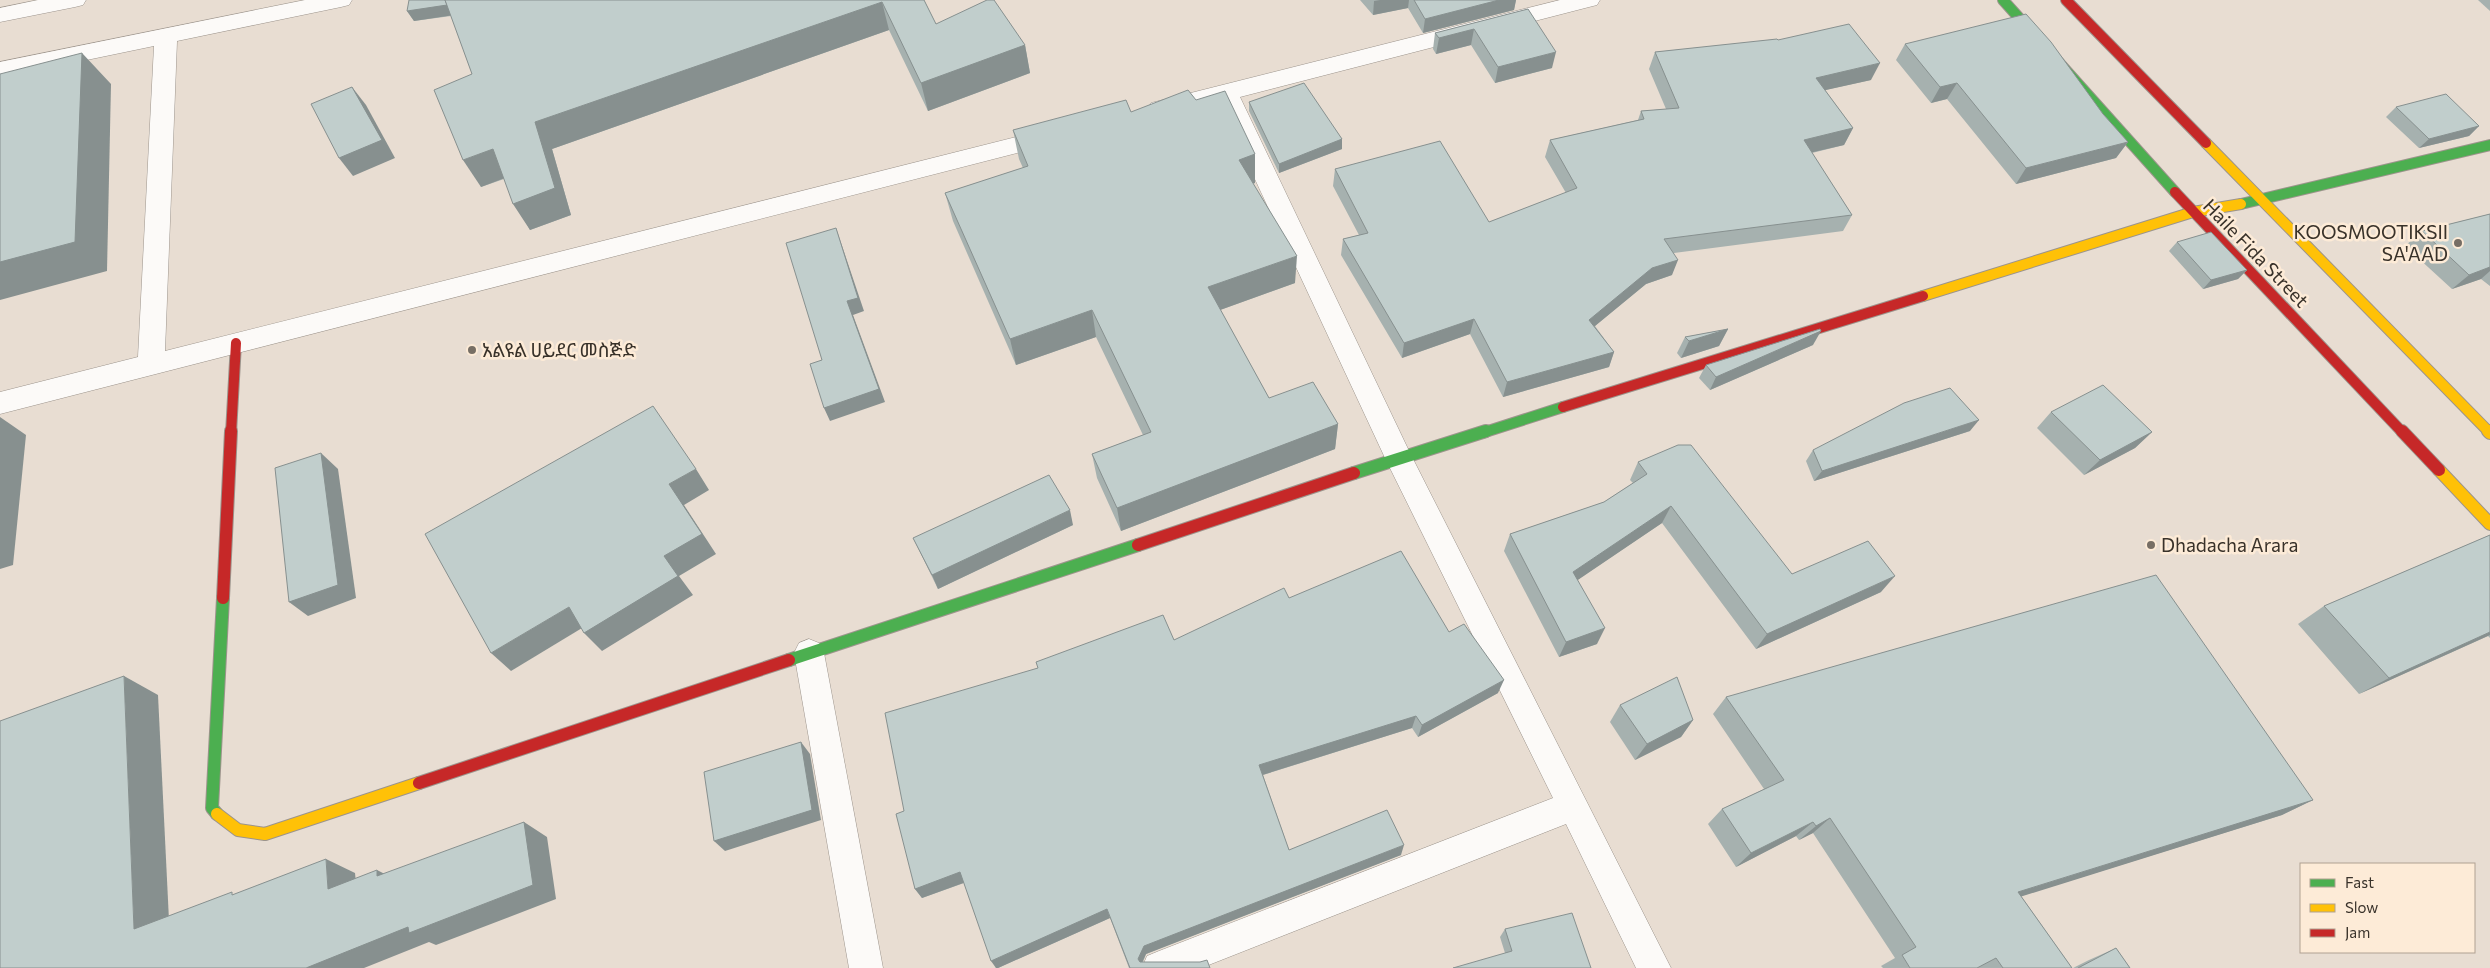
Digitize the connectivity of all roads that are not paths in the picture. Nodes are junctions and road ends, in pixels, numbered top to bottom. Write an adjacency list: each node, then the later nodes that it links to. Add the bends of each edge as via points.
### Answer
1 (75, 0): 6 (street)
2 (341, 0): 7 (street)
3 (1589, 0): 9 (street)
4 (2004, 0): 14 (street, Haile Fida Street)
5 (2066, 0): 13 (street)
6 (0, 16)
7 (166, 36): 8 (street); 16 (street)
8 (0, 70)
9 (1226, 92): 10 (street); 19 (street)
10 (1139, 114)
11 (1072, 131): 15 (street)
12 (2490, 145): 13 (street)
13 (2262, 200): 14 (street); 18 (street)
14 (2193, 212): 19 (street); 20 (street, Haile Fida Street)
15 (236, 343): 16 (street); 21 (street, via 212,808 234,829 248,835 265,834)
16 (151, 365): 17 (street)
17 (0, 403)
18 (2490, 433)
19 (1399, 458): 21 (street); 22 (street)
20 (2490, 524)
21 (809, 653): 23 (street)
22 (1573, 806): 24 (street); 25 (street)
23 (866, 968)
24 (1159, 968)
25 (1654, 968)

